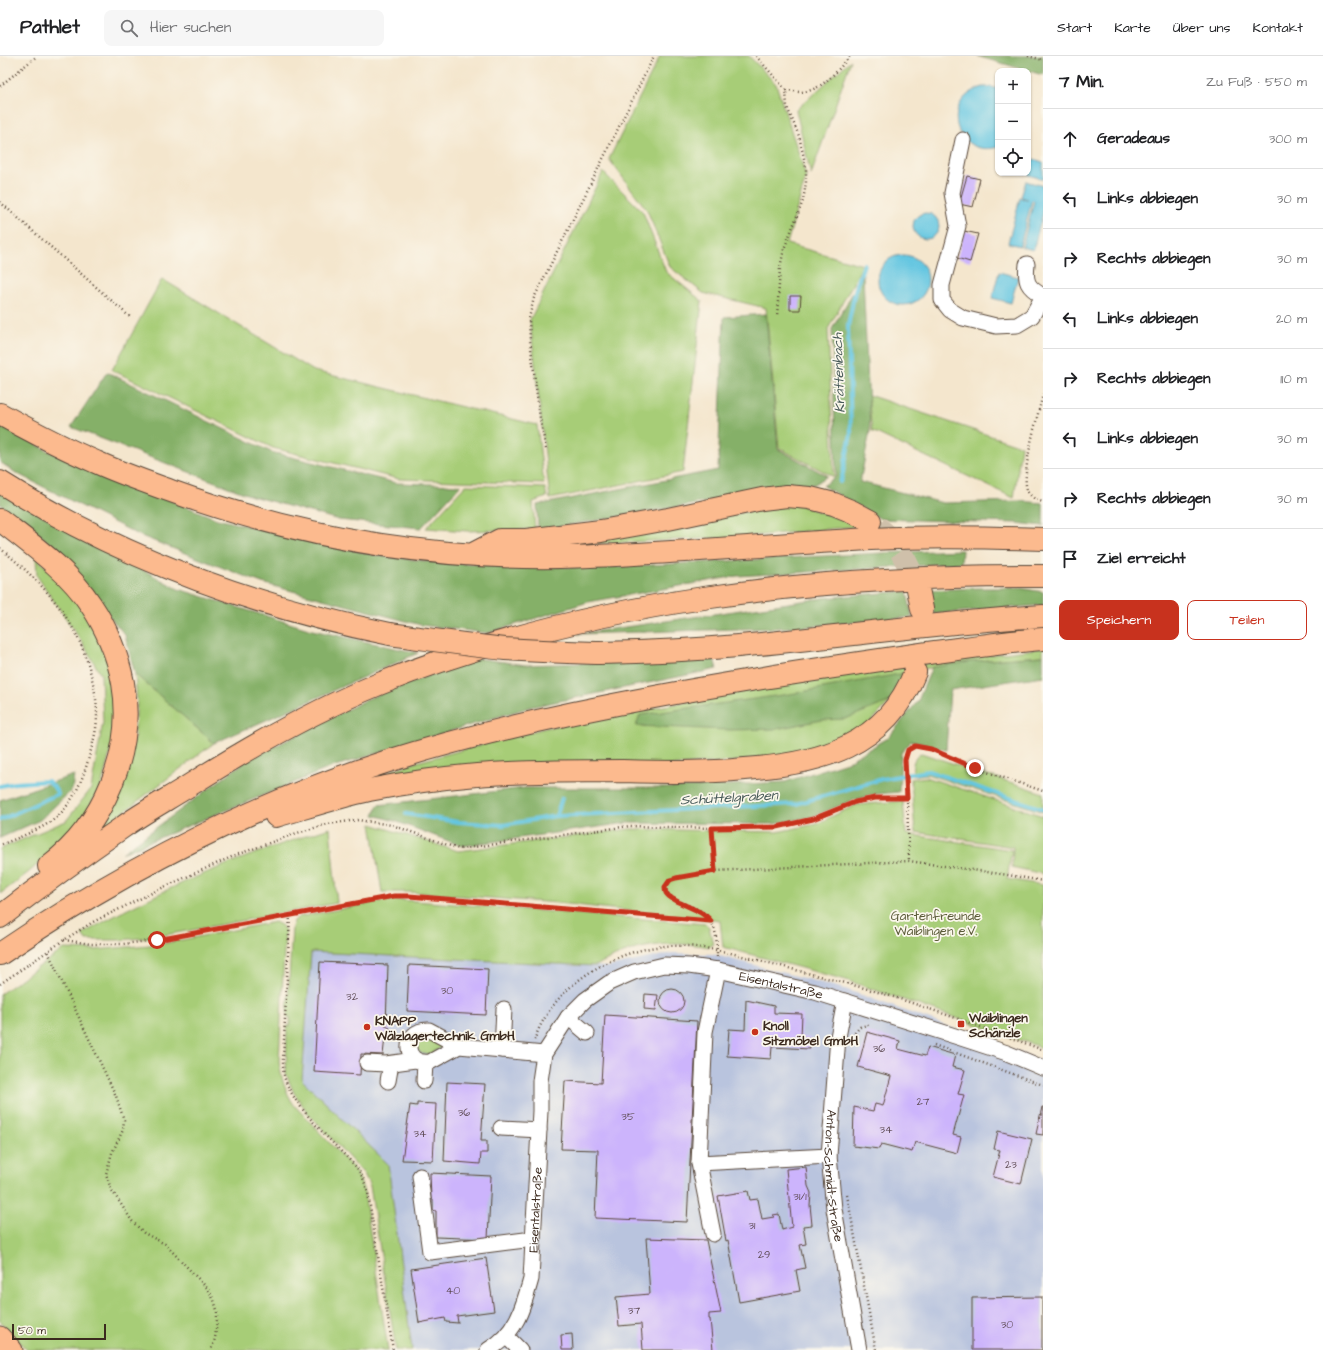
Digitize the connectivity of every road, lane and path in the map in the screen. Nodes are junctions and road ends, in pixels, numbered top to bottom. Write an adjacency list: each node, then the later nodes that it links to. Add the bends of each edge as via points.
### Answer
1 (37, 56): 7 (path)
2 (654, 56): 17 (path, via 534,298 528,318)
3 (756, 56): 8 (path)
4 (850, 56): 8 (path, via 819,87 801,92)
5 (1028, 56): 6 (path)
6 (1043, 60)
7 (0, 86)
8 (786, 90): 14 (path, via 787,106 804,155 806,183 803,201 781,262)
9 (963, 140): 12 (street, via 952,193 958,226 942,285 942,300 950,310 963,318 996,326 1017,326 1032,316)
10 (0, 202): 13 (path)
11 (1027, 264): 12 (street, via 1025,277 1032,290)
12 (1043, 296)
13 (130, 317)
14 (777, 317)
15 (1043, 394): 19 (path, via 1027,461 1026,483 1027,491 1034,499)
16 (0, 414): 24 (highway, via 98,463 154,486 253,518 356,541)
17 (546, 449)
18 (0, 482): 26 (highway, bridge, via 65,520 159,565 201,581 259,601 346,625 456,644 547,652 669,651)
19 (1043, 502)
20 (0, 520): 37 (highway, via 37,548 68,577 91,604 108,635 117,660 125,703 121,755 103,802 76,840 57,860 30,880)
21 (870, 521): 24 (highway, via 834,504 787,496 601,531 526,540 500,540)
22 (1043, 539): 24 (highway, via 872,539 616,555)
23 (0, 548): 33 (path, via 34,578 64,612 71,624 89,666 97,715 95,737 87,764 80,786 70,802 56,818 33,832)
24 (472, 555)
25 (1043, 576): 37 (highway, via 886,580 702,598 589,619 511,638 454,656 377,685 316,713 255,746 125,826)
26 (1043, 616)
27 (1043, 639): 31 (highway, via 863,662 609,705 412,754 319,785)
28 (915, 672): 31 (highway, via 901,701 873,731 850,745 802,763 720,771 527,772 477,775 368,791 275,817)
29 (1043, 791): 30 (path, via 975,768 931,749 915,746 908,750 905,760)
30 (907, 798): 32 (path, via 875,798 855,802 813,819 777,827); 34 (path)
31 (245, 816): 42 (highway, via 161,856 95,893)
32 (712, 828): 35 (path); 40 (path, via 630,826 459,849 392,825 358,820 328,824 297,833 171,883 93,922)
33 (0, 845)
34 (909, 861): 35 (path); 36 (path)
35 (715, 871): 39 (path, via 676,878 670,880 665,887 671,896 698,910)
36 (1043, 881)
37 (6, 912)
38 (290, 915): 39 (path, via 379,898 409,896); 40 (path, via 123,944 91,944); 75 (path, via 284,1075 290,1091 299,1104 364,1178)
39 (711, 921): 54 (path, via 717,950 900,999)
40 (64, 940): 41 (path)
41 (48, 952): 44 (path); 74 (path, via 116,1096 124,1120 123,1130 106,1174 111,1189 132,1221 144,1233 165,1244 208,1289 214,1300 217,1315 215,1339)
42 (0, 954)
43 (718, 970): 45 (street, Eisentalstraße); 47 (street, Eisentalstraße, via 664,965 634,972 609,983 585,1000); 66 (street, via 705,1032)
44 (0, 984)
45 (845, 1001): 59 (street, Eisentalstraße, via 1007,1053); 65 (street, Anton-Schmidt-Straße, via 838,1037)
46 (504, 1009): 53 (street)
47 (568, 1017): 49 (street); 55 (street, Eisentalstraße)
48 (874, 1025): 50 (path, via 860,1027)
49 (587, 1033)
50 (851, 1039)
51 (933, 1045): 62 (path)
52 (459, 1046): 53 (street); 56 (street, via 430,1062); 56 (street, via 434,1032 423,1030 410,1040 409,1050)
53 (502, 1050): 55 (street)
54 (1043, 1050)
55 (544, 1054): 64 (street, Eisentalstraße, via 540,1081)
56 (420, 1061): 58 (street); 61 (street)
57 (367, 1063): 58 (street)
58 (391, 1064): 60 (street)
59 (1043, 1068)
60 (388, 1081)
61 (424, 1081)
62 (1043, 1085)
63 (501, 1129): 64 (street)
64 (539, 1130): 70 (street, Eisentalstraße)
65 (829, 1156): 66 (street); 78 (street, Anton-Schmidt-Straße, via 834,1209)
66 (699, 1163): 69 (street)
67 (420, 1176): 70 (street, via 430,1252)
68 (847, 1193): 79 (path)
69 (713, 1234)
70 (533, 1240): 72 (street, Eisentalstraße, via 531,1279 524,1304 519,1317)
71 (0, 1336): 73 (main road)
72 (506, 1336): 76 (street, Eisentalstraße); 77 (street)
73 (13, 1350)
74 (211, 1350)
75 (393, 1350)
76 (488, 1350)
77 (520, 1350)
78 (859, 1350)
79 (876, 1350)

